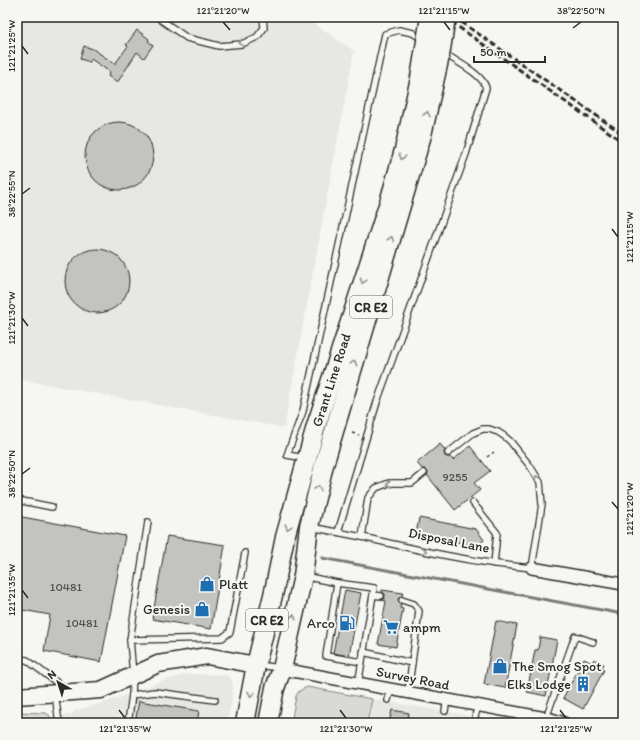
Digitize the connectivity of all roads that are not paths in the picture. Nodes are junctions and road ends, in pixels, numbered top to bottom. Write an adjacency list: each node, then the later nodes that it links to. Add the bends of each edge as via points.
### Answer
1 (157, 17): 2 (lane, one-way to 1, via 264,28 257,37 242,44 219,46 187,38)
2 (263, 17)
3 (430, 17): 5 (main road, Grant Line Road / CR E2, bridge)
4 (446, 17): 5 (main road, Grant Line Road / CR E2, bridge, via 440,56)
5 (427, 82): 7 (main road, Grant Line Road / CR E2, one-way to 7); 13 (main road, Grant Line Road / CR E2, one-way to 5, via 326,458 422,135)
6 (448, 454): 18 (lane, one-way to 6, via 542,504 540,482 530,466 504,436 489,429 473,433)
7 (307, 458): 14 (lane, via 287,455 303,411 385,34 399,30 413,33 477,76 486,88 466,154 377,402); 31 (main road, Grant Line Road / CR E2, one-way to 31, via 285,537)
8 (424, 473): 15 (lane, one-way to 15, via 412,483 389,483 376,488 368,498)
9 (17, 500): 11 (lane)
10 (473, 503): 17 (lane, via 497,533)
11 (52, 508)
12 (148, 522): 25 (lane)
13 (309, 526): 14 (lane, Disposal Lane); 19 (main road, Grant Line Road / CR E2)
14 (338, 532): 15 (lane, Disposal Lane)
15 (362, 537): 17 (lane, Disposal Lane, one-way to 17)
16 (245, 553): 25 (lane, via 230,632 222,638)
17 (494, 564): 18 (lane, Disposal Lane)
18 (532, 568): 21 (street, Disposal Lane)
19 (303, 576): 20 (lane); 32 (main road, Grant Line Road / CR E2, one-way to 19)
20 (337, 583): 22 (lane, via 374,588); 29 (lane, via 326,656)
21 (623, 584)
22 (373, 595): 23 (lane); 27 (lane)
23 (381, 596)
24 (402, 600): 30 (lane, via 414,604 419,611)
25 (130, 640): 33 (lane)
26 (593, 642): 46 (lane, via 575,636)
27 (363, 652): 29 (lane); 30 (lane)
28 (17, 659): 37 (lane, via 27,660)
29 (362, 662): 34 (lane)
30 (412, 663): 36 (lane)
31 (256, 665): 32 (lane, Survey Road); 33 (main road, via 207,656 158,664); 51 (main road, Grant Line Road / CR E2, one-way to 51)
32 (282, 669): 34 (street, Survey Road); 52 (main road, Grant Line Road / CR E2, via 275,688)
33 (133, 675): 37 (main road, via 101,690); 38 (lane)
34 (358, 682): 35 (street, Survey Road)
35 (391, 689): 36 (street, Survey Road); 42 (lane)
36 (408, 692): 40 (street, Survey Road)
37 (62, 693): 39 (main road); 49 (lane)
38 (132, 695): 41 (lane, via 155,692); 50 (lane)
39 (17, 696)
40 (447, 699): 43 (street, Survey Road); 44 (lane)
41 (215, 700)
42 (388, 700)
43 (478, 705): 45 (lane); 47 (street, Survey Road)
44 (445, 711)
45 (476, 717)
46 (546, 718): 47 (street, Survey Road); 48 (street, Survey Road)
47 (527, 719)
48 (561, 722)
49 (59, 723)
50 (128, 723)
51 (245, 723)
52 (268, 723)

